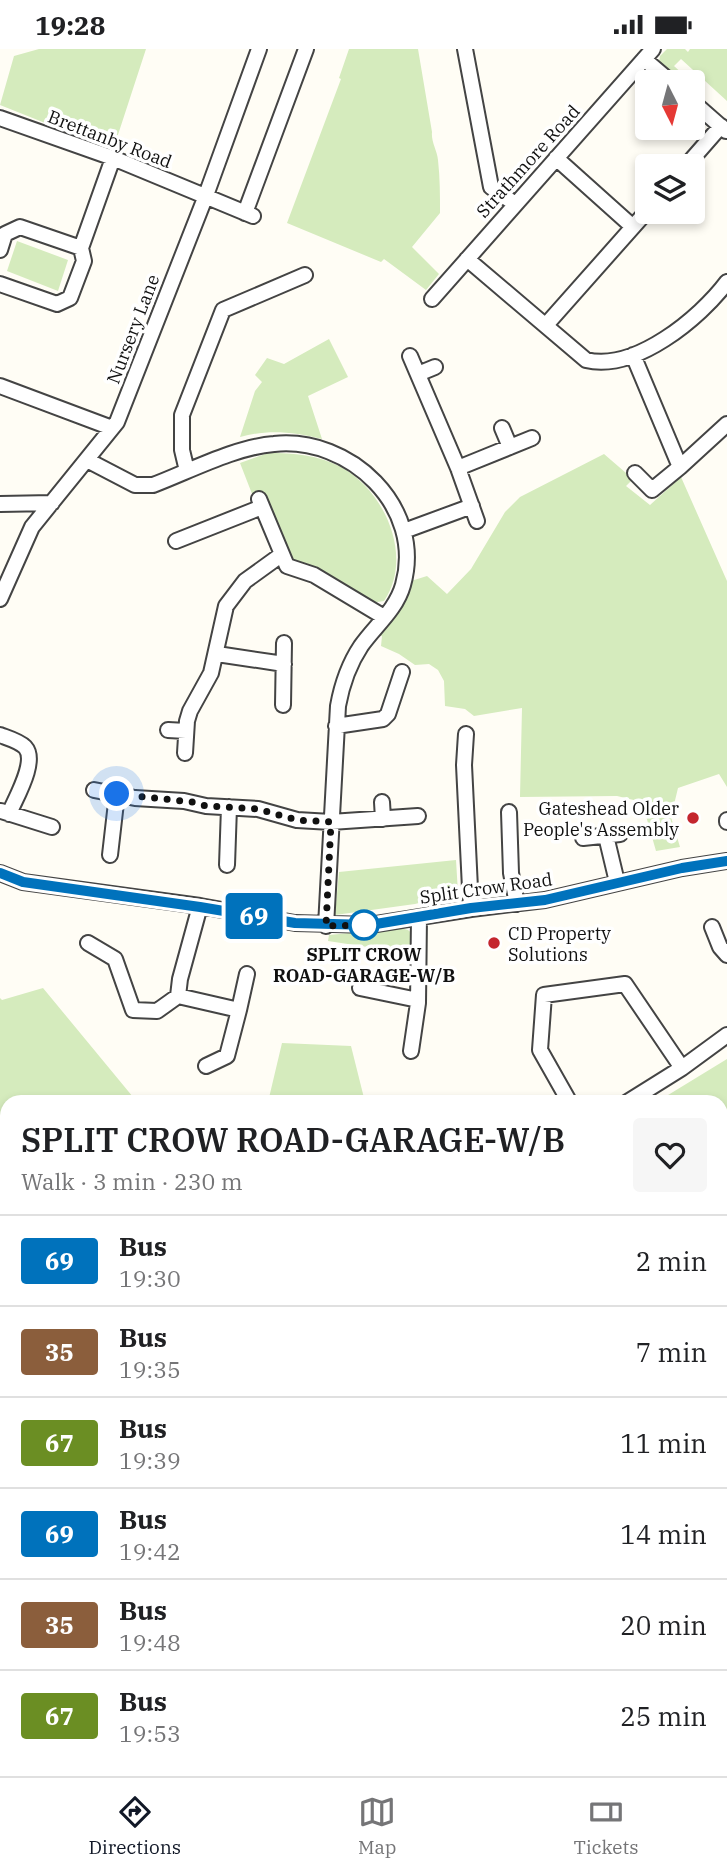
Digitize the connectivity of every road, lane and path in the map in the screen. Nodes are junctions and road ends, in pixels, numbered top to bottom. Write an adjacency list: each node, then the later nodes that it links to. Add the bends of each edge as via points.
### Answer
1 (259, 49): 13 (street, Nursery Lane)
2 (306, 49): 13 (street, Brettanby Road, via 249,215)
3 (465, 49): 4 (street); 14 (street, via 491,187)
4 (471, 49)
5 (649, 54): 6 (street); 12 (street, Strathmore Road)
6 (662, 70)
7 (705, 112): 9 (street)
8 (0, 118): 11 (street, Brettanby Road)
9 (724, 129): 10 (street)
10 (698, 154)
11 (113, 158): 13 (street, Brettanby Road); 17 (street)
12 (556, 159): 14 (street, Strathmore Road); 16 (street)
13 (205, 198): 31 (street, Nursery Lane)
14 (515, 204): 19 (street, Strathmore Road)
15 (636, 224): 16 (street)
16 (633, 227): 24 (street)
17 (81, 248): 18 (street, via 20,227 5,234); 22 (street, via 83,261 70,298 57,305)
18 (0, 250)
19 (467, 259): 23 (street, Strathmore Road); 24 (street)
20 (305, 275): 38 (street, via 223,310 182,415)
21 (727, 282): 25 (street, via 686,324)
22 (0, 284)
23 (432, 299)
24 (546, 325): 25 (street, via 586,360 600,363)
25 (634, 355): 36 (street)
26 (410, 356): 28 (street)
27 (435, 367): 28 (street)
28 (418, 374): 37 (street)
29 (0, 386): 31 (street)
30 (727, 424): 36 (street)
31 (112, 428): 35 (street, Nursery Lane)
32 (502, 428): 34 (street)
33 (532, 438): 34 (street)
34 (510, 447): 37 (street)
35 (88, 460): 38 (street, via 135,485 153,485); 40 (street, Nursery Lane)
36 (680, 467): 39 (street, via 652,490)
37 (458, 468): 42 (street)
38 (187, 471): 44 (street, via 256,446 301,444 324,449 361,468 375,481)
39 (635, 473)
40 (52, 503): 41 (street); 47 (street, Nursery Lane, via 32,527)
41 (0, 504)
42 (472, 506): 43 (street); 44 (street)
43 (477, 521)
44 (404, 531): 48 (street, via 407,569 394,605)
45 (176, 541): 46 (street, via 261,503)
46 (281, 555): 48 (street, via 292,569 314,575); 50 (street, via 231,596)
47 (0, 599)
48 (384, 617): 56 (street, via 352,660 342,687)
49 (284, 643): 51 (street)
50 (216, 654): 51 (street); 58 (street, via 190,711)
51 (284, 664): 53 (street)
52 (402, 672): 54 (street)
53 (283, 705)
54 (388, 715): 55 (street); 56 (street)
55 (401, 721)
56 (337, 726): 70 (street)
57 (168, 730): 58 (street)
58 (186, 731): 61 (street)
59 (466, 734): 80 (street)
60 (0, 735): 66 (street, via 23,745 30,759)
61 (185, 753)
62 (94, 790): 63 (street)
63 (117, 794): 65 (street); 73 (street)
64 (382, 802): 69 (street)
65 (229, 807): 70 (street); 75 (street)
66 (4, 812): 71 (street)
67 (509, 812): 78 (street)
68 (418, 817): 69 (street)
69 (383, 819): 70 (street)
70 (331, 822): 82 (street)
71 (52, 827)
72 (583, 838): 77 (street, via 613,835)
73 (110, 855)
74 (727, 861): 77 (street, Split Crow Road)
75 (227, 865)
76 (0, 873): 79 (street, Split Crow Road, via 23,882)
77 (617, 882): 78 (street, Split Crow Road)
78 (517, 904): 80 (street, Split Crow Road)
79 (200, 907): 82 (street, Split Crow Road); 88 (street)
80 (471, 908): 81 (street, Split Crow Road)
81 (419, 917): 82 (street, Split Crow Road); 89 (street)
82 (326, 926)
83 (712, 927): 85 (street)
84 (88, 943): 88 (street, via 115,959 133,1010 157,1011)
85 (727, 955)
86 (247, 974): 90 (street)
87 (360, 988): 89 (street)
88 (178, 996): 90 (street)
89 (418, 1000): 92 (street)
90 (239, 1010): 93 (street, via 227,1056)
91 (727, 1035): 94 (street)
92 (411, 1051)
93 (206, 1066)
94 (682, 1068): 95 (street, via 625,984 544,995 540,1050); 96 (street)
95 (565, 1095)
96 (639, 1095)

